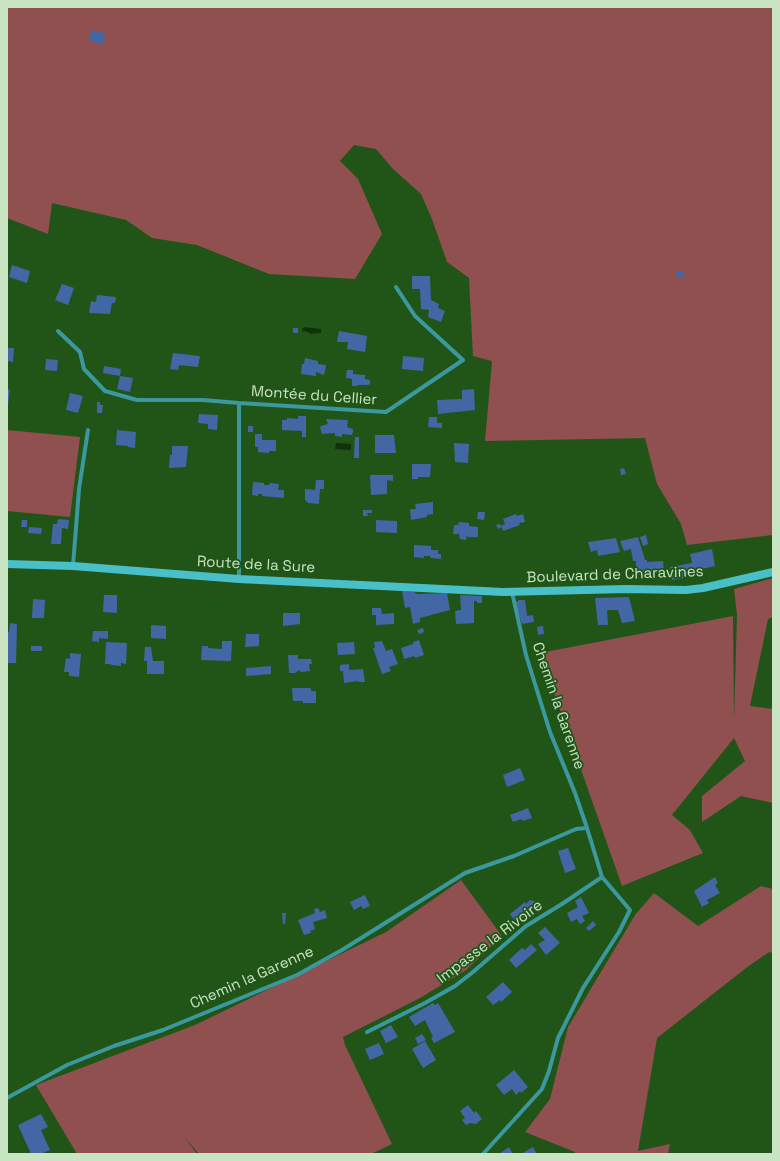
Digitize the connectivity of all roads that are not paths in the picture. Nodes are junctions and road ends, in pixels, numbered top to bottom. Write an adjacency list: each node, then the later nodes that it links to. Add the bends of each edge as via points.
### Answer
1 (396, 287): 3 (street, Montée du Cellier, via 415,316 462,360 386,412)
2 (58, 331): 3 (street, Montée du Cellier, via 80,352 84,369 104,391 137,400)
3 (239, 403): 8 (street, Montée du Cellier)
4 (88, 430): 6 (street, via 79,489)
5 (7, 564): 6 (main road, Route de la Sure)
6 (73, 566): 8 (main road, Route de la Sure)
7 (773, 572): 9 (main road, Boulevard de Charavines, via 686,590)
8 (239, 579): 9 (main road, Route de la Sure)
9 (508, 591): 10 (street, Chemin la Garenne, via 550,732 576,792)
10 (587, 828): 11 (street, Chemin la Garenne); 13 (street, Chemin la Garenne, via 576,829 514,856 465,873 297,975 163,1030 67,1065)
11 (602, 878): 12 (street, Impasse la Rivoire, via 526,926 455,986); 14 (street, Chemin la Garenne, via 630,910 583,988 558,1038 542,1089)
12 (366, 1032)
13 (7, 1098)
14 (483, 1154)

